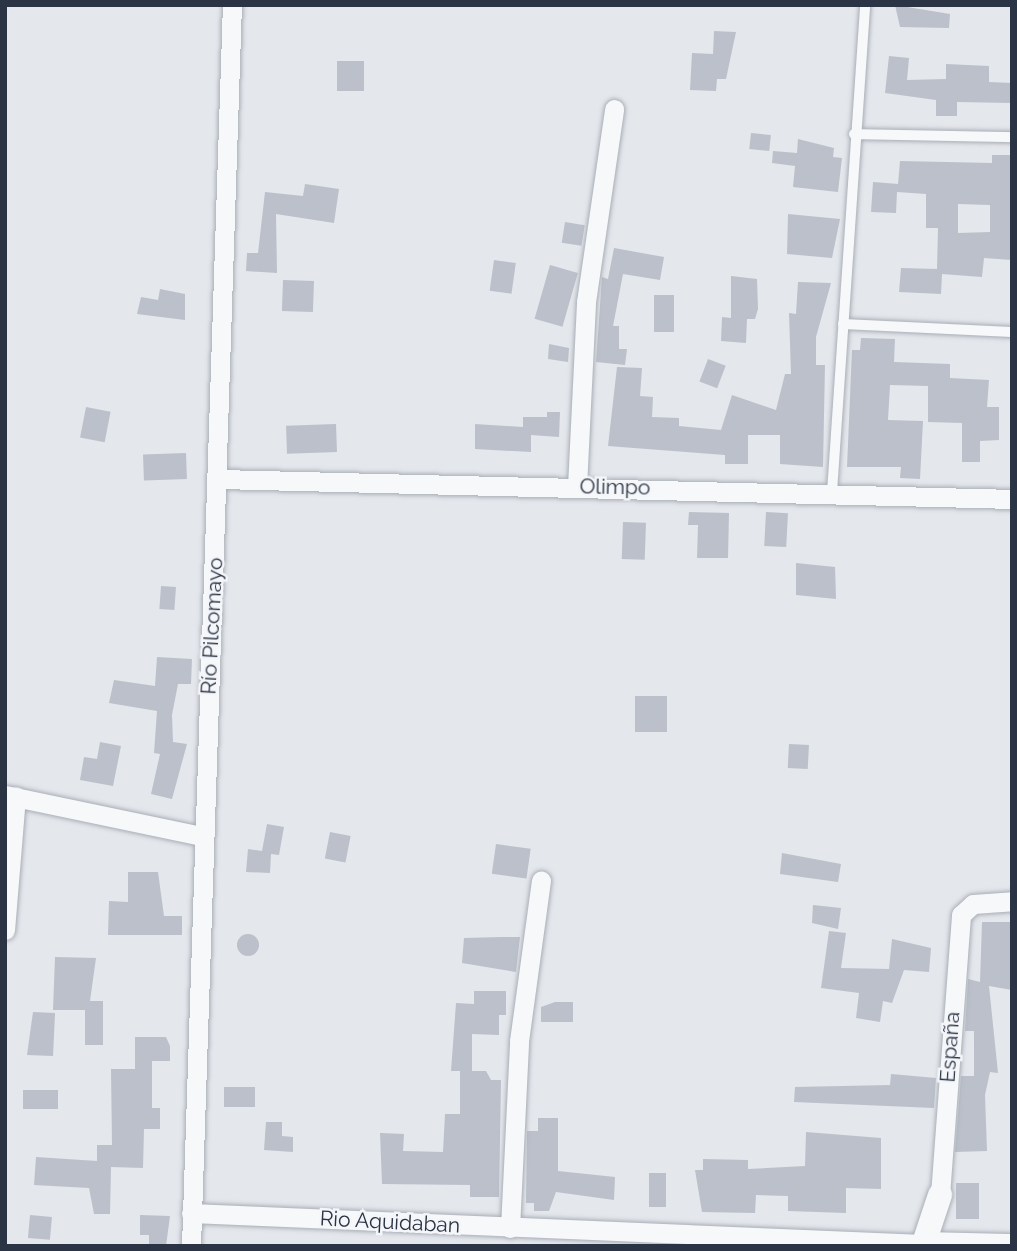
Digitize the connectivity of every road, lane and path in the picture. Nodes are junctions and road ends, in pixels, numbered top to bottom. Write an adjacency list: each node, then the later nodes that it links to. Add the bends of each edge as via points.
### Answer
1 (232, 5): 8 (street, Río Pilcomayo)
2 (865, 5): 4 (lane)
3 (614, 110): 9 (street, via 586,302)
4 (854, 134): 5 (lane); 6 (lane)
5 (1012, 137)
6 (843, 324): 7 (lane); 10 (lane)
7 (1012, 332)
8 (219, 479): 9 (street, Olimpo); 13 (street, Río Pilcomayo)
9 (577, 487): 10 (street, Olimpo)
10 (832, 492): 11 (street, Olimpo)
11 (1012, 499)
12 (11, 796): 13 (street); 16 (street)
13 (202, 836): 18 (street, Río Pilcomayo)
14 (541, 880): 19 (street, via 519,1041)
15 (1012, 901): 17 (street, España, via 973,904 961,915)
16 (5, 930)
17 (940, 1195): 21 (street); 22 (street)
18 (191, 1213): 19 (street, Rio Aquidaban); 23 (street, Río Pilcomayo)
19 (510, 1228): 20 (street, Rio Aquidaban)
20 (565, 1239): 21 (street, Rio Aquidaban)
21 (923, 1245): 22 (street, Rio Aquidaban)
22 (951, 1245): 24 (street, Rio Aquidaban)
23 (191, 1246)
24 (1009, 1246)

